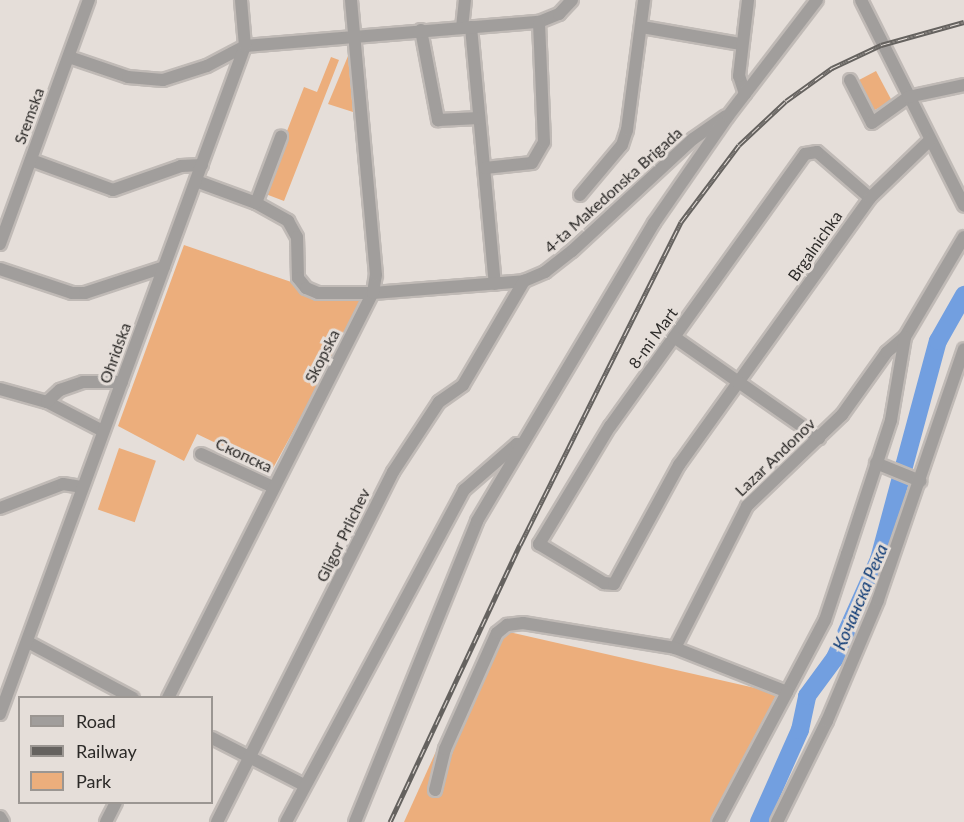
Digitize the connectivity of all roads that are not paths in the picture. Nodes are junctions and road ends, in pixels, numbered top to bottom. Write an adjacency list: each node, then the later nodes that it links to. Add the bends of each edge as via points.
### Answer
1 (89, 0): 17 (street, Sremska)
2 (241, 0): 16 (street, Ohridska)
3 (351, 0): 14 (street, Skopska)
4 (465, 0): 11 (street)
5 (572, 0): 10 (street, via 559,14)
6 (644, 0): 12 (street)
7 (748, 0): 15 (street)
8 (817, 0): 20 (street)
9 (861, 0): 21 (street)
10 (539, 22): 11 (street); 28 (street, via 544,142 532,163)
11 (466, 27): 13 (street); 23 (street)
12 (642, 27): 15 (street); 30 (street, via 631,109 621,145)
13 (421, 30): 14 (street); 23 (street, via 438,120)
14 (355, 36): 16 (street); 41 (street, Skopska, via 376,275)
15 (740, 44): 20 (street, via 739,76)
16 (245, 46): 17 (street, via 207,66 163,80 128,77); 27 (street, Ohridska)
17 (69, 57): 26 (street, Sremska)
18 (850, 80): 21 (street, via 872,123)
19 (964, 85): 21 (street)
20 (745, 94): 22 (street)
21 (908, 97): 25 (street)
22 (728, 116): 39 (street, 4-ta Makedonska Brigada, via 693,139 546,272); 51 (street, via 648,232)
23 (479, 118): 28 (street)
24 (281, 137): 32 (street)
25 (930, 140): 31 (street, Brgalnichka); 33 (street)
26 (31, 160): 27 (street, via 113,190 181,166); 34 (street, Sremska)
27 (202, 165): 29 (street, Ohridska)
28 (485, 168): 40 (street)
29 (196, 181): 32 (street); 37 (street, Ohridska)
30 (580, 195)
31 (870, 198): 42 (street, 8-mi Mart, via 817,152 805,154); 46 (street, Brgalnichka)
32 (256, 203): 41 (street, 4-ta Makedonska Brigada, via 295,229 296,270 306,288 327,295)
33 (964, 206)
34 (4, 220): 36 (street, Sremska)
35 (964, 237): 43 (street, Lazar Andonov)
36 (0, 244)
37 (164, 267): 38 (street, via 85,293 72,293); 45 (street, Ohridska)
38 (0, 269)
39 (524, 281): 40 (street, 4-ta Makedonska Brigada); 66 (street, Gligor Prlichev, via 463,385 439,402 393,472)
40 (495, 284): 41 (street, 4-ta Makedonska Brigada)
41 (373, 293): 56 (street, Skopska)
42 (674, 337): 46 (street); 58 (street, 8-mi Mart, via 570,487 539,544 604,583)
43 (905, 337): 50 (street, Lazar Andonov, via 887,352 842,415); 53 (street, Lazar Andonov, via 897,397)
44 (964, 349): 54 (street)
45 (122, 382): 48 (street, via 82,382 60,390); 49 (street, Ohridska)
46 (739, 383): 50 (street); 58 (street, Brgalnichka, via 679,465)
47 (0, 389): 48 (street)
48 (47, 402): 49 (street)
49 (103, 431): 55 (street, Ohridska)
50 (819, 438): 60 (street, Lazar Andonov, via 762,490 737,520)
51 (522, 444): 67 (street, via 517,444 464,490); 75 (street, via 477,521 448,586 376,778)
52 (201, 454): 56 (street, Скопска)
53 (876, 464): 54 (street); 61 (street, Lazar Andonov, via 825,620)
54 (920, 481): 77 (street, via 841,688)
55 (83, 487): 57 (street, via 63,484); 59 (street, Ohridska)
56 (273, 487): 63 (street, Skopska)
57 (0, 508)
58 (615, 584)
59 (28, 642): 62 (street); 64 (street, Ohridska)
60 (675, 648): 61 (street); 68 (street, via 529,624 507,625 497,633 446,749)
61 (787, 692): 76 (street, Lazar Andonov)
62 (129, 696)
63 (169, 696)
64 (0, 714)
65 (213, 739): 66 (street)
66 (251, 758): 67 (street); 73 (street, Gligor Prlichev)
67 (304, 784): 74 (street)
68 (435, 790)
69 (115, 804): 72 (street)
70 (0, 817): 71 (street)
71 (3, 822)
72 (106, 822)
73 (216, 822)
74 (286, 822)
75 (355, 822)
76 (718, 822)
77 (777, 822)

